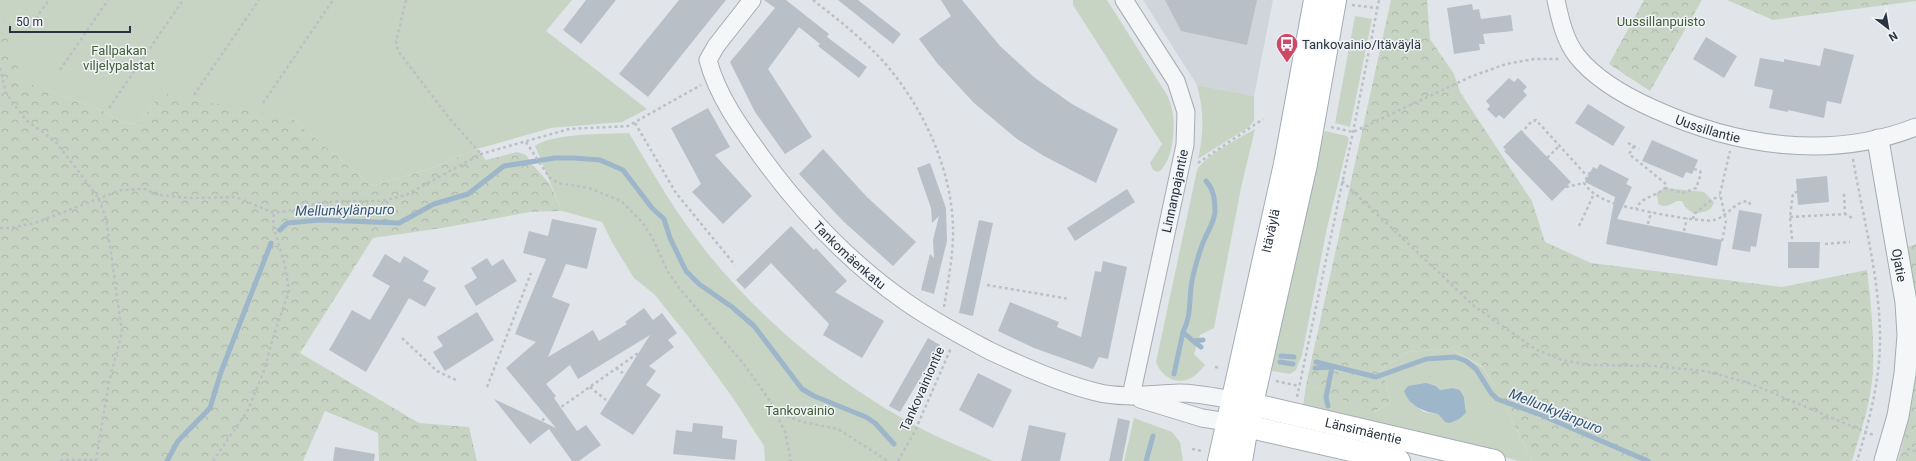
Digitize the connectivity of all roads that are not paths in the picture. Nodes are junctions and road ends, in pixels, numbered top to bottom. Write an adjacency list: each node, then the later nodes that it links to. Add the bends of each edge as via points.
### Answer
1 (752, 0): 8 (street, Tankomäenkatu, via 708,60 712,78 750,141 813,220 868,272 901,298 957,334 1019,365 1066,382 1097,392)
2 (1124, 0): 8 (street, Linnanpajantie, via 1176,81 1186,112 1185,145)
3 (1315, 0): 9 (main road, Itäväylä)
4 (1556, 0): 7 (street, Uussillantie, via 1566,38 1576,55 1600,78 1635,100 1677,119 1734,137 1777,144 1851,145)
5 (1344, 2): 9 (main road, Itäväylä, via 1306,164)
6 (1916, 127): 7 (street, Uussillantie)
7 (1878, 140): 15 (street, Ojatie, via 1906,302 1908,336 1906,374 1898,416)
8 (1131, 396): 9 (street, Tankomäenkatu, via 1181,393); 10 (street, Tankomäenkatu, via 1202,418)
9 (1242, 402): 10 (main road, Itäväylä); 14 (main road, Länsimäentie)
10 (1237, 424): 11 (main road, Itäväylä); 12 (main road, Itäväylä); 13 (main road, Länsimäentie)
11 (1219, 461)
12 (1242, 461)
13 (1399, 461)
14 (1494, 461)
15 (1885, 461)

